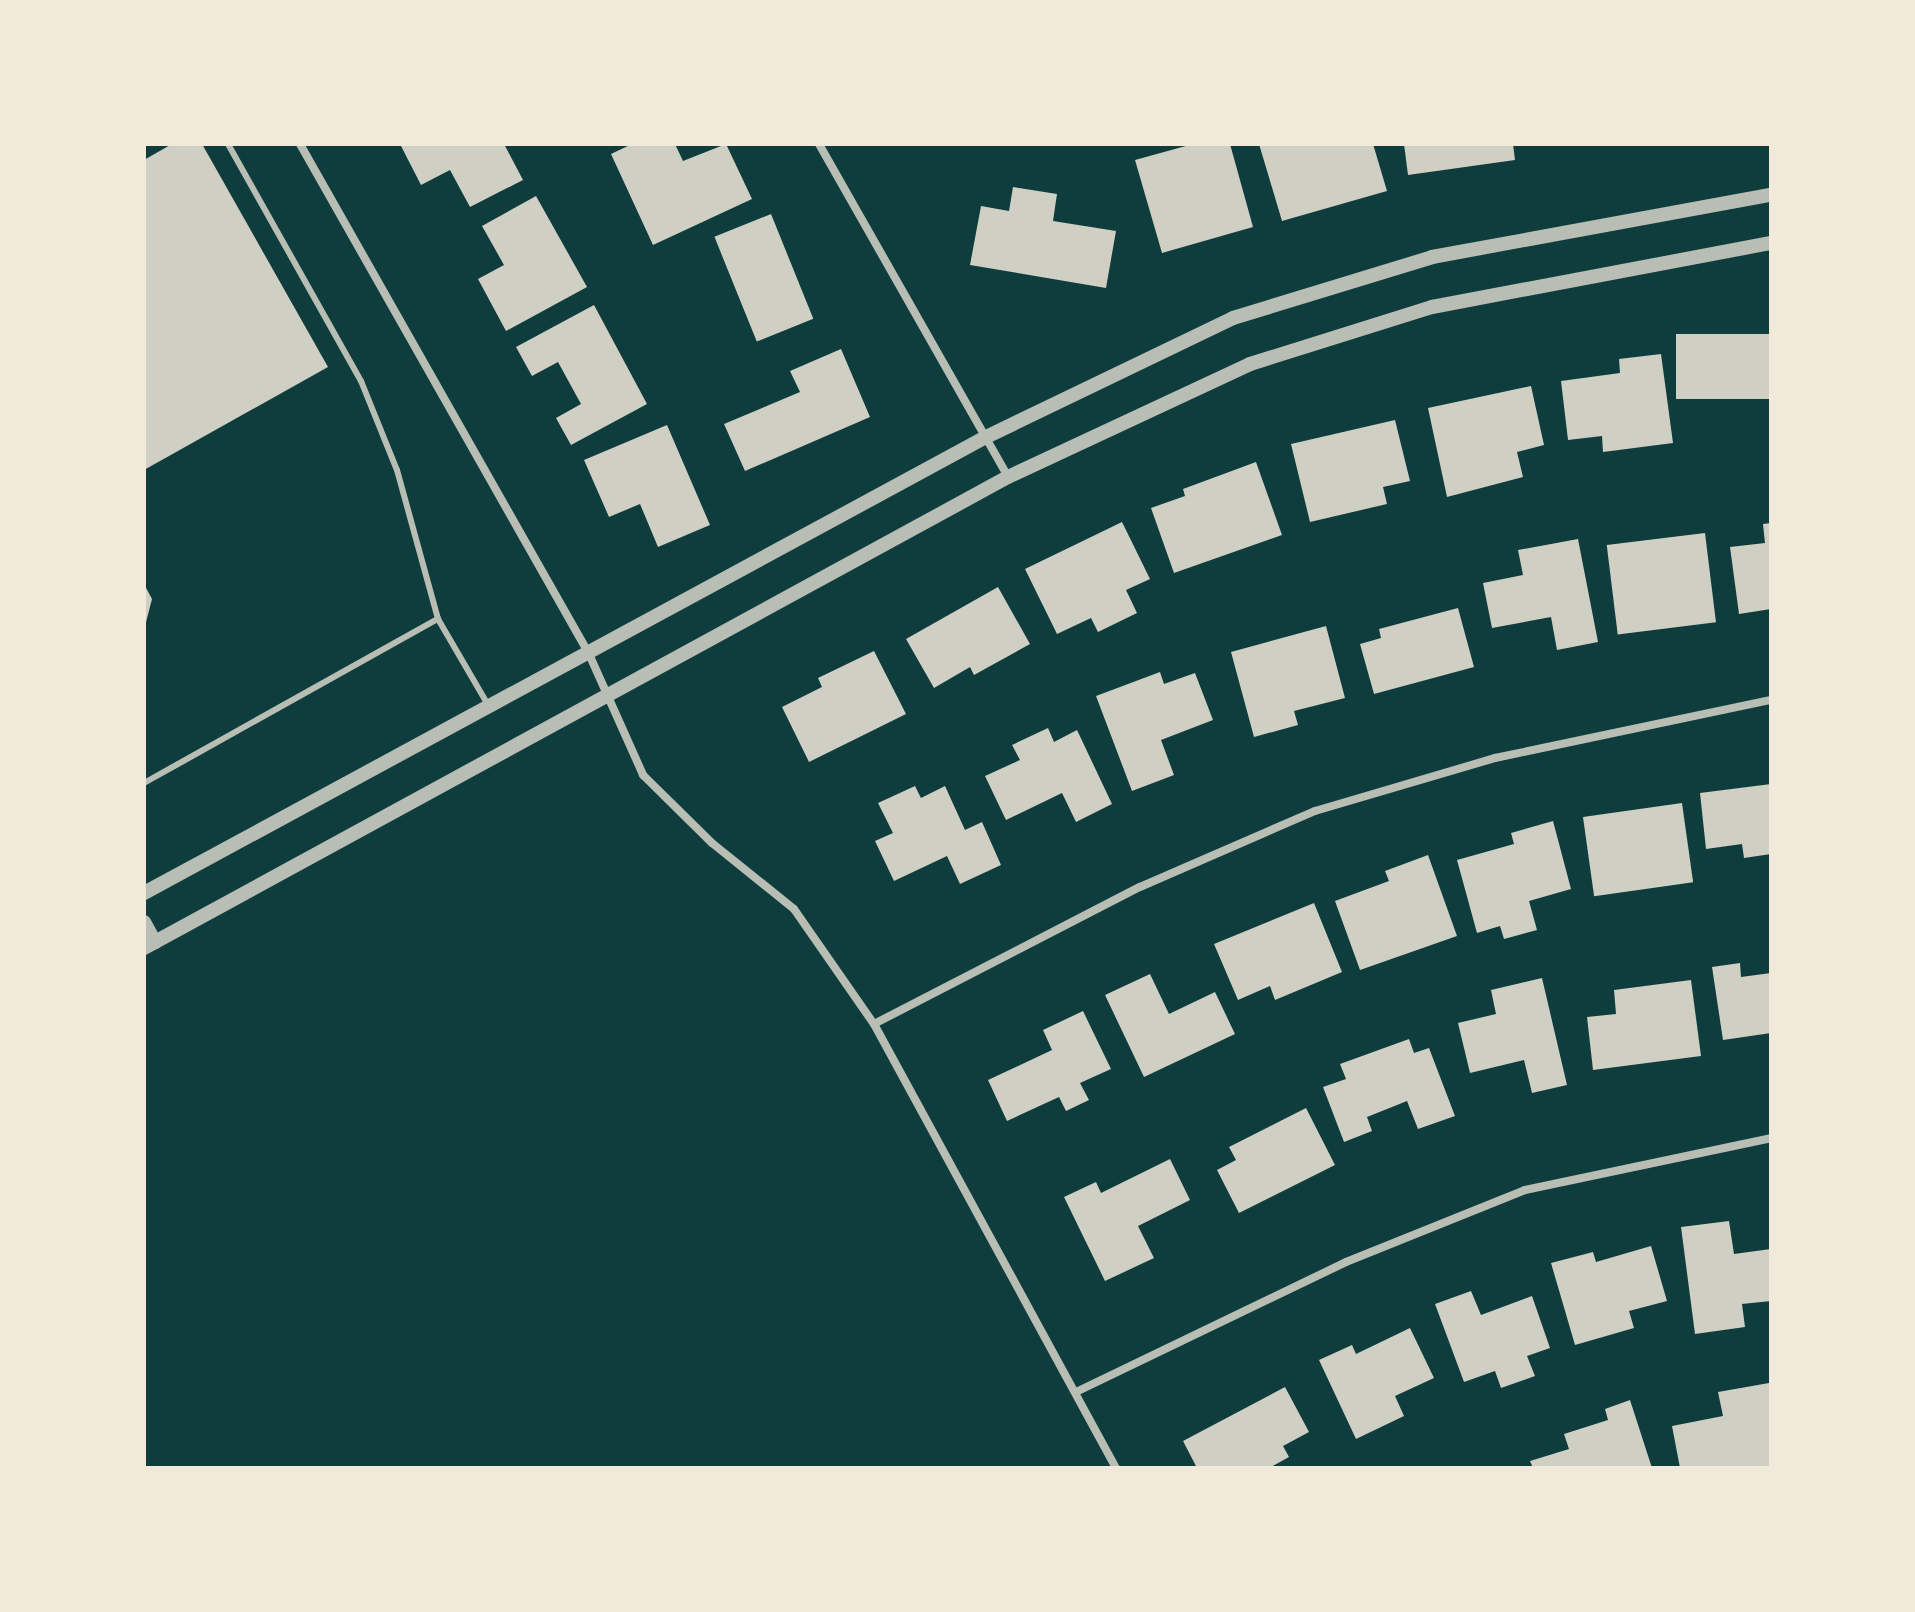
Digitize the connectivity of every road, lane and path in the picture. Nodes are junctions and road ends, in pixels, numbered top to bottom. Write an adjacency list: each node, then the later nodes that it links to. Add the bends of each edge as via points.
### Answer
1 (228, 144): 8 (lane, via 361,381 397,470)
2 (300, 144): 9 (street)
3 (819, 144): 6 (street)
4 (1771, 195): 6 (street, via 1432,257 1248,313)
5 (1771, 243): 7 (street, via 1432,307 1250,364)
6 (984, 438): 7 (street); 9 (street)
7 (1008, 477): 10 (street)
8 (438, 619): 12 (lane); 13 (lane)
9 (589, 654): 10 (street); 12 (street)
10 (606, 700): 16 (street); 17 (street, via 643,775 712,843 794,909)
11 (1771, 700): 17 (street, via 1495,758 1315,811 1140,887)
12 (489, 708): 14 (street)
13 (144, 783)
14 (144, 893)
15 (144, 922): 16 (street)
16 (150, 945)
17 (874, 1024): 19 (street)
18 (1771, 1138): 19 (street, via 1525,1190 1346,1262)
19 (1076, 1392): 20 (street)
20 (1116, 1468)

